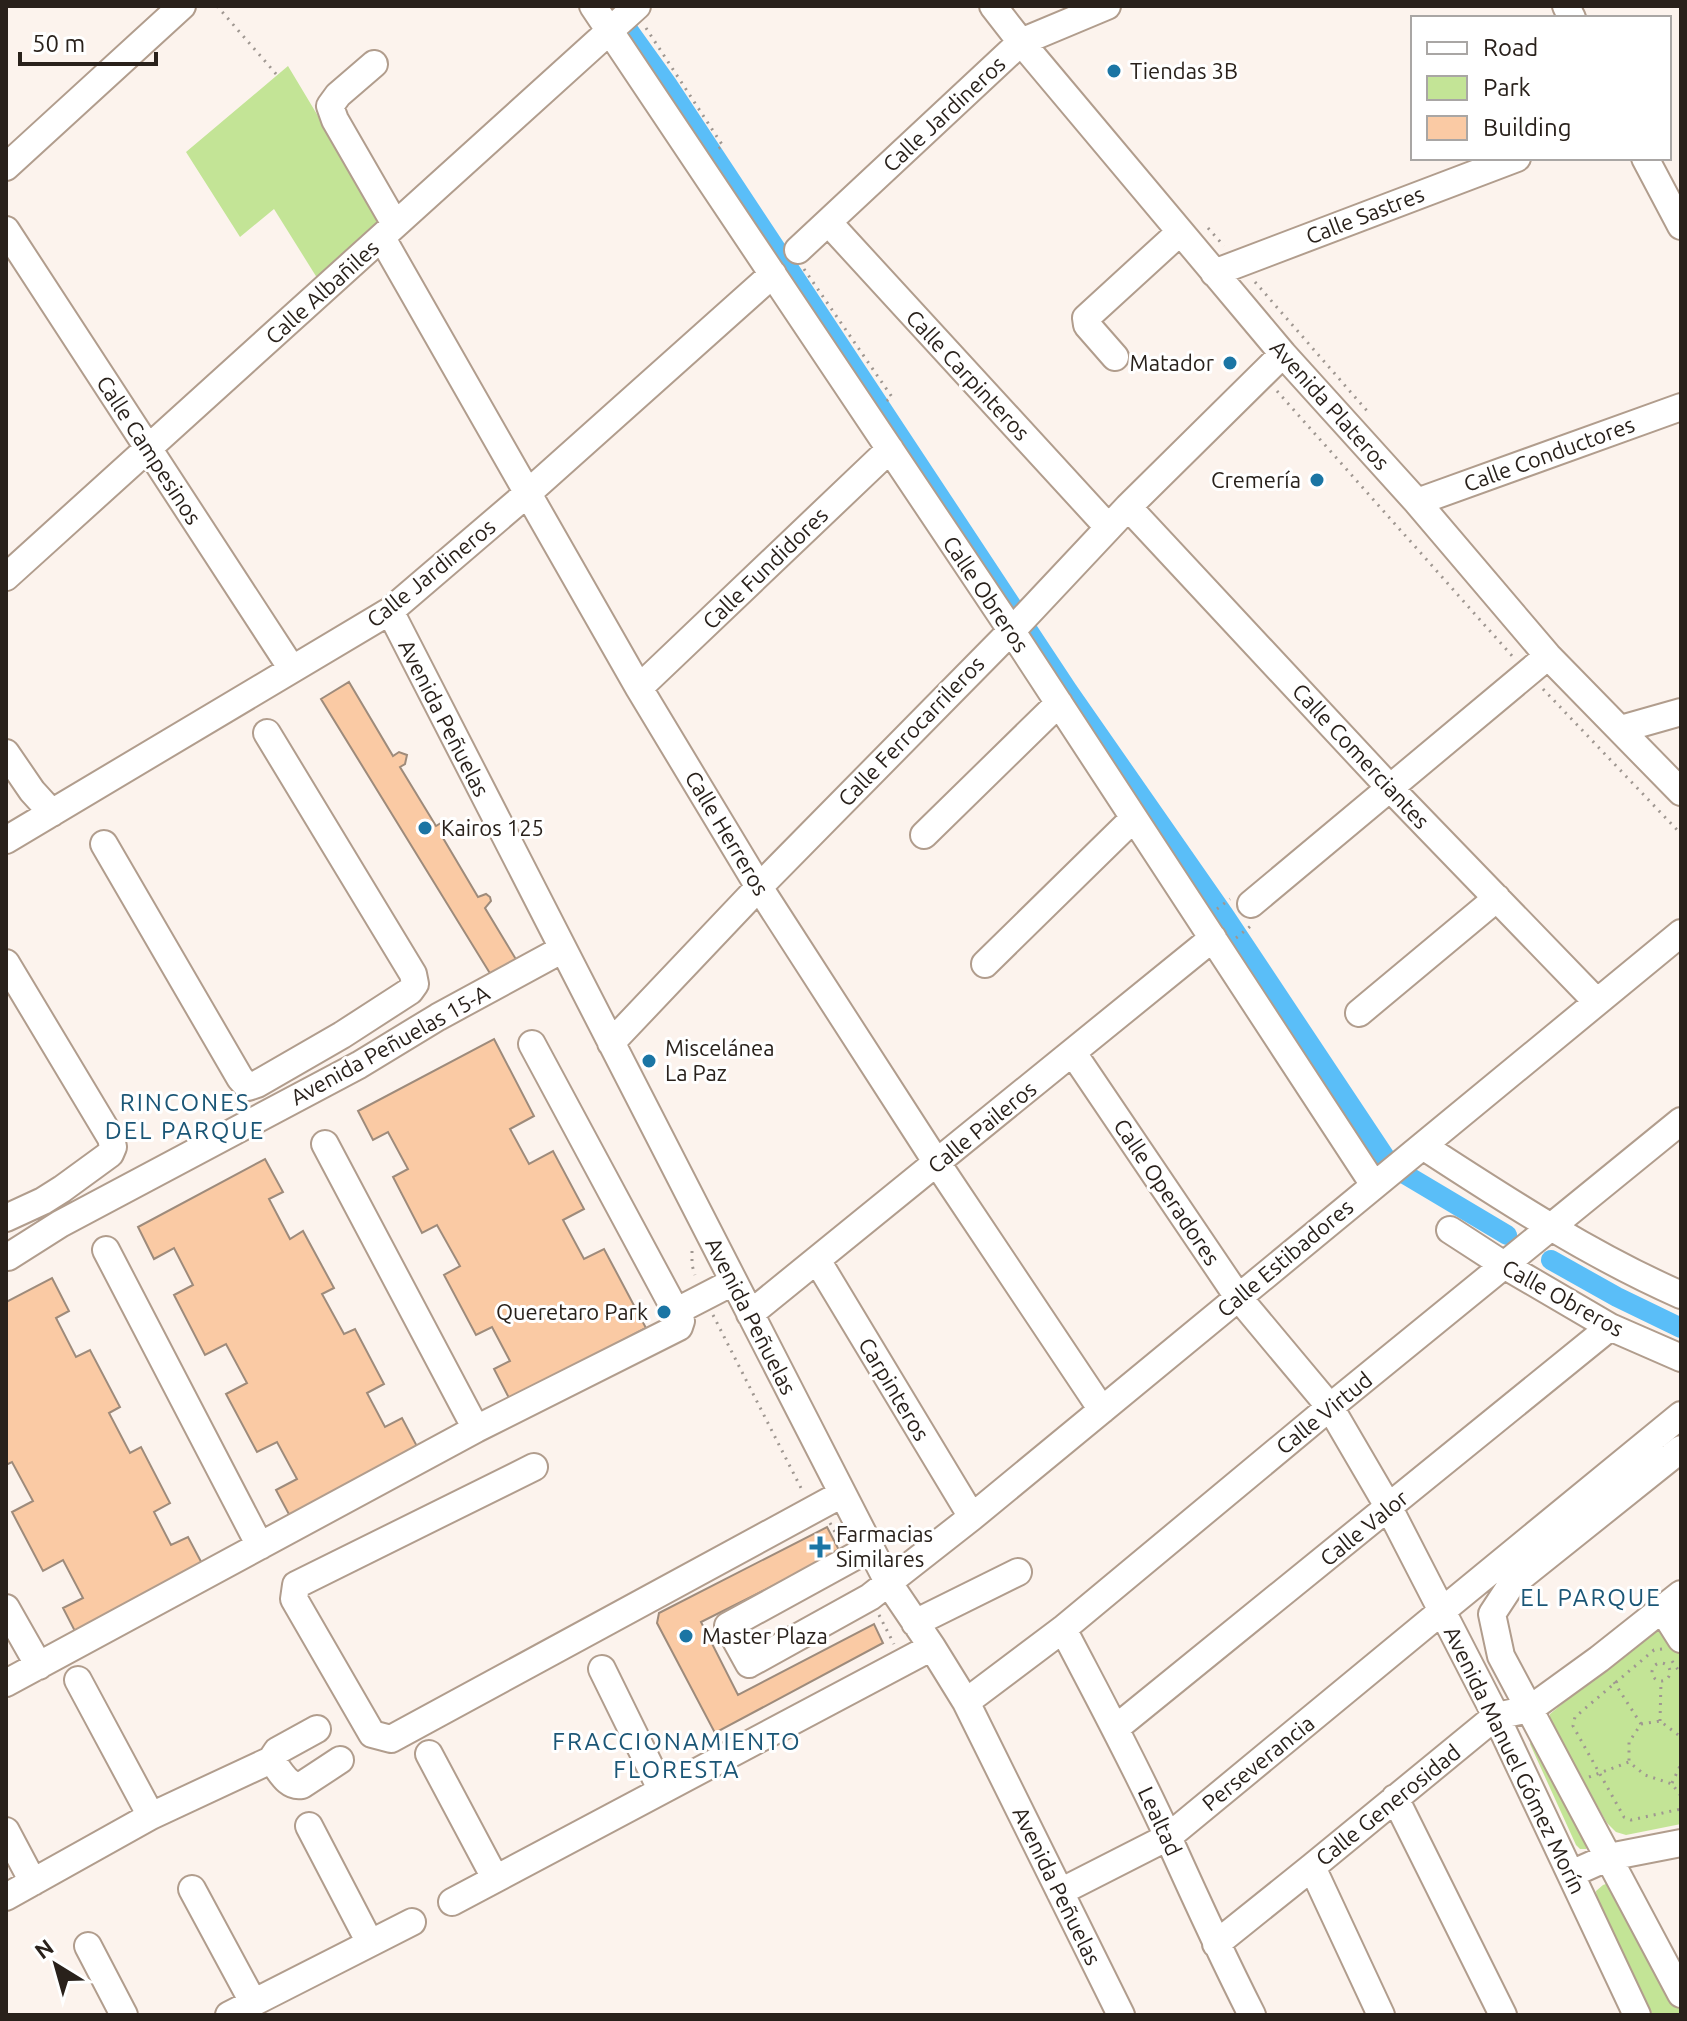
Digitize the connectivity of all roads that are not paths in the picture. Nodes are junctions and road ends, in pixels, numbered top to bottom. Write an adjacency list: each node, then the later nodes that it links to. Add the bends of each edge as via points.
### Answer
1 (182, 6): 10 (street)
2 (593, 6): 5 (street, Calle Obreros)
3 (993, 6): 6 (street, Avenida Plateros)
4 (1107, 6): 6 (street, Calle Jardineros)
5 (626, 18): 14 (street, Calle Albañiles); 18 (street, Calle Obreros)
6 (1021, 42): 11 (street, Calle Jardineros); 15 (street, Avenida Plateros)
7 (374, 64): 14 (street, Calle Herreros, via 330,106)
8 (1512, 160): 17 (street, Calle Sastres)
9 (1646, 160): 12 (street)
10 (6, 167)
11 (828, 222): 16 (street, Calle Jardineros); 27 (street, Calle Carpinteros)
12 (1681, 226)
13 (6, 230): 22 (street, Calle Campesinos)
14 (389, 231): 22 (street, Calle Albañiles); 24 (street, Calle Herreros)
15 (1180, 232): 17 (street, Avenida Plateros); 20 (street, via 1086,318)
16 (798, 250)
17 (1214, 273): 19 (street, Avenida Plateros)
18 (773, 274): 23 (street, Calle Obreros); 24 (street, Calle Jardineros)
19 (1283, 354): 25 (street, Avenida Plateros); 26 (street, Calle Ferrocarrileros)
20 (1115, 357)
21 (1681, 407): 25 (street, Calle Conductores)
22 (149, 448): 28 (street, Calle Albañiles); 32 (street, Calle Campesinos)
23 (890, 449): 30 (street, Calle Obreros); 33 (street, Calle Fundidores)
24 (529, 492): 29 (street, Calle Jardineros); 33 (street, Calle Herreros)
25 (1417, 502): 31 (street, Avenida Plateros)
26 (1128, 507): 27 (street, Calle Ferrocarrileros); 39 (street, Calle Comerciantes)
27 (1108, 527): 30 (street, Calle Ferrocarrileros)
28 (6, 577)
29 (390, 611): 32 (street, Calle Jardineros); 51 (street, Avenida Peñuelas)
30 (1015, 626): 34 (street, Calle Obreros); 46 (street, Calle Ferrocarrileros)
31 (1548, 656): 36 (street, Avenida Plateros); 39 (street)
32 (292, 669): 41 (street, Calle Jardineros)
33 (639, 688): 46 (street, Calle Herreros)
34 (1059, 703): 42 (street, Calle Obreros); 43 (street)
35 (1681, 712): 36 (street)
36 (1621, 729): 40 (street, Avenida Plateros)
37 (267, 733): 56 (street, via 413,974 410,991)
38 (6, 753): 41 (street)
39 (1390, 788): 47 (street, Calle Comerciantes); 48 (street)
40 (1681, 792)
41 (52, 813): 44 (street, Calle Jardineros)
42 (1134, 818): 50 (street, Calle Obreros); 53 (street)
43 (924, 835)
44 (6, 840)
45 (104, 844): 56 (street, via 248,1087)
46 (759, 887): 57 (street, Calle Ferrocarrileros); 64 (street, Calle Herreros)
47 (1497, 898): 54 (street, Calle Comerciantes); 55 (street)
48 (1251, 915)
49 (1681, 933): 54 (street, Calle Estibadores)
50 (1223, 939): 59 (street, Calle Paileros); 65 (street, Calle Obreros)
51 (563, 949): 57 (street, Avenida Peñuelas); 60 (street, Avenida Peñuelas 15-A)
52 (6, 963): 66 (street, via 113,1147)
53 (985, 964)
54 (1597, 1002): 63 (street, Calle Estibadores)
55 (1359, 1013)
56 (331, 1041): 60 (street)
57 (611, 1043): 75 (street, Avenida Peñuelas)
58 (532, 1044): 78 (street)
59 (1073, 1053): 64 (street, Calle Paileros); 77 (street, Calle Operadores)
60 (349, 1071): 68 (street, Avenida Peñuelas 15-A)
61 (1681, 1121): 69 (street, Calle Virtud)
62 (325, 1144): 85 (street)
63 (1423, 1146): 65 (street, Calle Estibadores); 69 (street)
64 (937, 1163): 73 (street, Calle Paileros); 83 (street, Calle Herreros)
65 (1377, 1182): 77 (street, Calle Estibadores)
66 (52, 1195): 67 (street); 68 (street)
67 (6, 1218)
68 (69, 1219): 72 (street, Avenida Peñuelas 15-A)
69 (1551, 1227): 74 (street, Calle Virtud); 76 (street)
70 (1450, 1230): 74 (street, Calle Obreros)
71 (106, 1250): 91 (street)
72 (8, 1257)
73 (817, 1260): 79 (street, Calle Paileros); 90 (street, Carpinteros)
74 (1504, 1265): 80 (street, Calle Obreros); 82 (street, Calle Virtud)
75 (733, 1282): 78 (street); 79 (street, Avenida Peñuelas)
76 (1674, 1284)
77 (1238, 1297): 82 (street, Calle Operadores); 83 (street, Calle Estibadores)
78 (675, 1312): 85 (street, via 679,1327)
79 (750, 1314): 88 (street, Avenida Peñuelas)
80 (1610, 1327): 81 (street, Calle Obreros); 89 (street, Calle Valor)
81 (1681, 1358)
82 (1330, 1407): 89 (street, Calle Operadores); 99 (street, Calle Virtud)
83 (1102, 1410): 90 (street, Calle Estibadores)
84 (1681, 1415): 97 (street, Avenida Manuel Gómez Morín)
85 (476, 1429): 91 (street)
86 (1681, 1449): 107 (street, Avenida Manuel Gómez Morín, via 1511,1585 1492,1614 1501,1656)
87 (534, 1467): 88 (street, via 296,1585 294,1599 372,1734 391,1739)
88 (842, 1494): 92 (street, Avenida Peñuelas)
89 (1389, 1508): 97 (street, Calle Operadores); 109 (street, Calle Valor)
90 (972, 1517): 94 (street, Calle Estibadores)
91 (260, 1546): 102 (street)
92 (870, 1548): 94 (street, Avenida Peñuelas); 94 (street, Calle Estibadores, via 728,1626 749,1664)
93 (1018, 1572): 98 (street)
94 (888, 1582): 98 (street, Avenida Peñuelas)
95 (1671, 1601): 100 (street); 107 (street, Calle Generosidad)
96 (6, 1608): 102 (street)
97 (1442, 1611): 108 (street, Avenida Manuel Gómez Morín); 119 (street, Perseverancia)
98 (915, 1623): 101 (street, Avenida Peñuelas)
99 (1063, 1629): 106 (street, Calle Virtud); 109 (street, Lealtad)
100 (1681, 1639)
101 (932, 1647): 106 (street, Avenida Peñuelas); 114 (street)
102 (39, 1666): 105 (street)
103 (602, 1669): 114 (street)
104 (78, 1680): 116 (street)
105 (6, 1683)
106 (966, 1702): 127 (street, Avenida Peñuelas)
107 (1530, 1709): 108 (street, Calle Generosidad); 121 (street, Avenida Manuel Gómez Morín)
108 (1496, 1716): 115 (street, Calle Generosidad); 123 (street, Avenida Manuel Gómez Morín)
109 (1116, 1728): 119 (street, Lealtad)
110 (317, 1729): 112 (street, via 277,1751)
111 (429, 1754): 124 (street)
112 (271, 1760): 113 (street, via 296,1786); 116 (street)
113 (340, 1760)
114 (661, 1789): 124 (street)
115 (1395, 1798): 122 (street, Calle Generosidad); 142 (street)
116 (151, 1816): 125 (street)
117 (309, 1826): 131 (street)
118 (6, 1831): 125 (street)
119 (1168, 1837): 127 (street, Perseverancia); 132 (street, Lealtad)
120 (1681, 1843): 121 (street)
121 (1609, 1857): 123 (street); 134 (street, Avenida Manuel Gómez Morín)
122 (1312, 1867): 132 (street, Calle Generosidad); 141 (street)
123 (1571, 1874): 143 (street, Avenida Manuel Gómez Morín)
124 (495, 1878): 129 (street)
125 (33, 1882): 128 (street)
126 (192, 1889): 136 (street)
127 (1060, 1892): 139 (street, Avenida Peñuelas)
128 (6, 1897)
129 (452, 1902)
130 (412, 1922): 131 (street)
131 (370, 1943): 136 (street)
132 (1216, 1944): 140 (street, Lealtad)
133 (88, 1946): 137 (street)
134 (1672, 1956): 135 (street, Avenida Manuel Gómez Morín)
135 (1681, 1994)
136 (253, 2002): 138 (street)
137 (124, 2015)
138 (229, 2015)
139 (1121, 2015)
140 (1252, 2015)
141 (1381, 2015)
142 (1503, 2015)
143 (1637, 2015)

